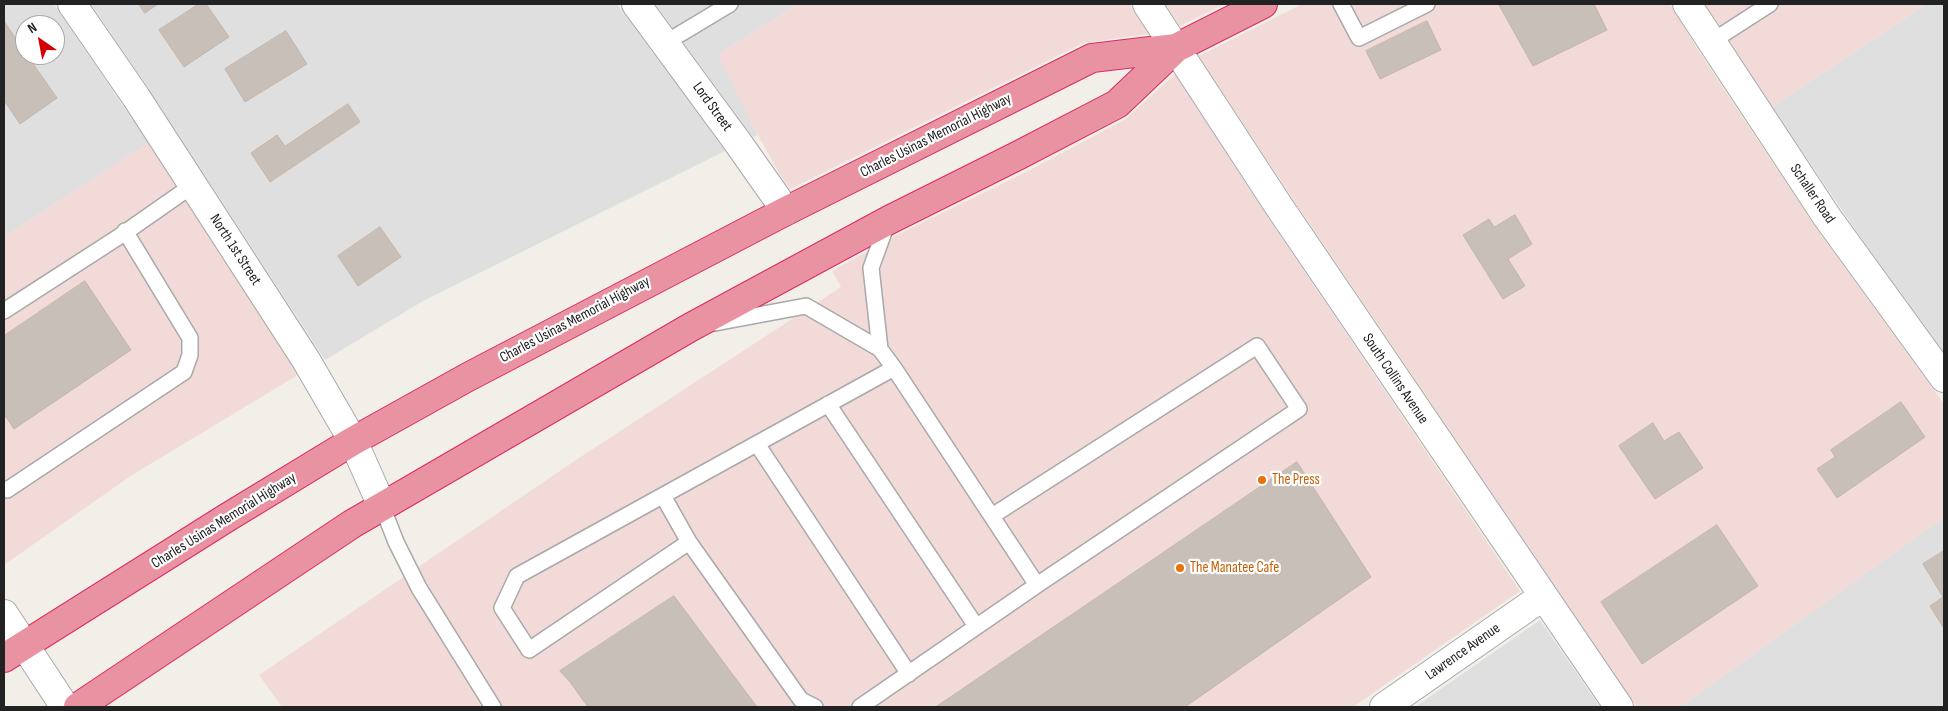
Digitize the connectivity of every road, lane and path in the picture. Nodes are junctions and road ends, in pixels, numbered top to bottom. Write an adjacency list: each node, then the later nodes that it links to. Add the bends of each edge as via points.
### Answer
1 (72, 4): 13 (street, North 1st Street)
2 (636, 4): 11 (street, Lord Street)
3 (730, 4): 11 (lane)
4 (1147, 4): 12 (street, South Collins Avenue)
5 (1263, 4): 12 (highway, Charles Usinas Memorial Highway)
6 (1341, 4): 7 (lane, via 1359,38)
7 (1427, 4)
8 (1687, 4): 10 (street, Schaller Road)
9 (1770, 4): 10 (lane)
10 (1711, 42): 21 (street, Schaller Road, via 1827,217)
11 (665, 44): 14 (street, Lord Street)
12 (1176, 48): 14 (highway, Charles Usinas Memorial Highway, via 1092,58); 15 (highway, Charles Usinas Memorial Highway, via 1117,104); 31 (street, South Collins Avenue)
13 (193, 184): 16 (lane); 23 (street, North 1st Street, via 306,360)
14 (786, 211): 23 (highway, Charles Usinas Memorial Highway, via 584,315)
15 (889, 220): 18 (highway, Charles Usinas Memorial Highway); 19 (lane, via 871,268)
16 (125, 232): 17 (lane); 25 (lane, via 190,338 190,355 184,372)
17 (4, 311)
18 (692, 327): 19 (lane, via 806,306); 27 (highway, Charles Usinas Memorial Highway)
19 (880, 349): 20 (lane)
20 (894, 368): 22 (lane); 28 (lane)
21 (1944, 378)
22 (828, 404): 24 (lane); 33 (lane)
23 (353, 441): 27 (street, North 1st Street); 34 (highway, Charles Usinas Memorial Highway)
24 (757, 444): 26 (lane); 35 (lane)
25 (4, 489)
26 (663, 496): 29 (lane); 29 (lane, via 517,576 502,608 529,650)
27 (382, 506): 37 (highway, Charles Usinas Memorial Highway); 38 (lane, via 419,588)
28 (992, 516): 30 (lane); 30 (lane, via 1257,346 1268,361 1299,409)
29 (689, 542): 39 (lane, via 801,700)
30 (1037, 585): 33 (lane)
31 (1542, 597): 41 (street, Lawrence Avenue); 42 (street, South Collins Avenue)
32 (4, 614): 34 (street)
33 (976, 626): 35 (lane)
34 (14, 651): 36 (street)
35 (909, 674): 40 (lane)
36 (65, 707)
37 (78, 707)
38 (493, 707)
39 (815, 707)
40 (860, 707)
41 (1384, 707)
42 (1619, 707)

